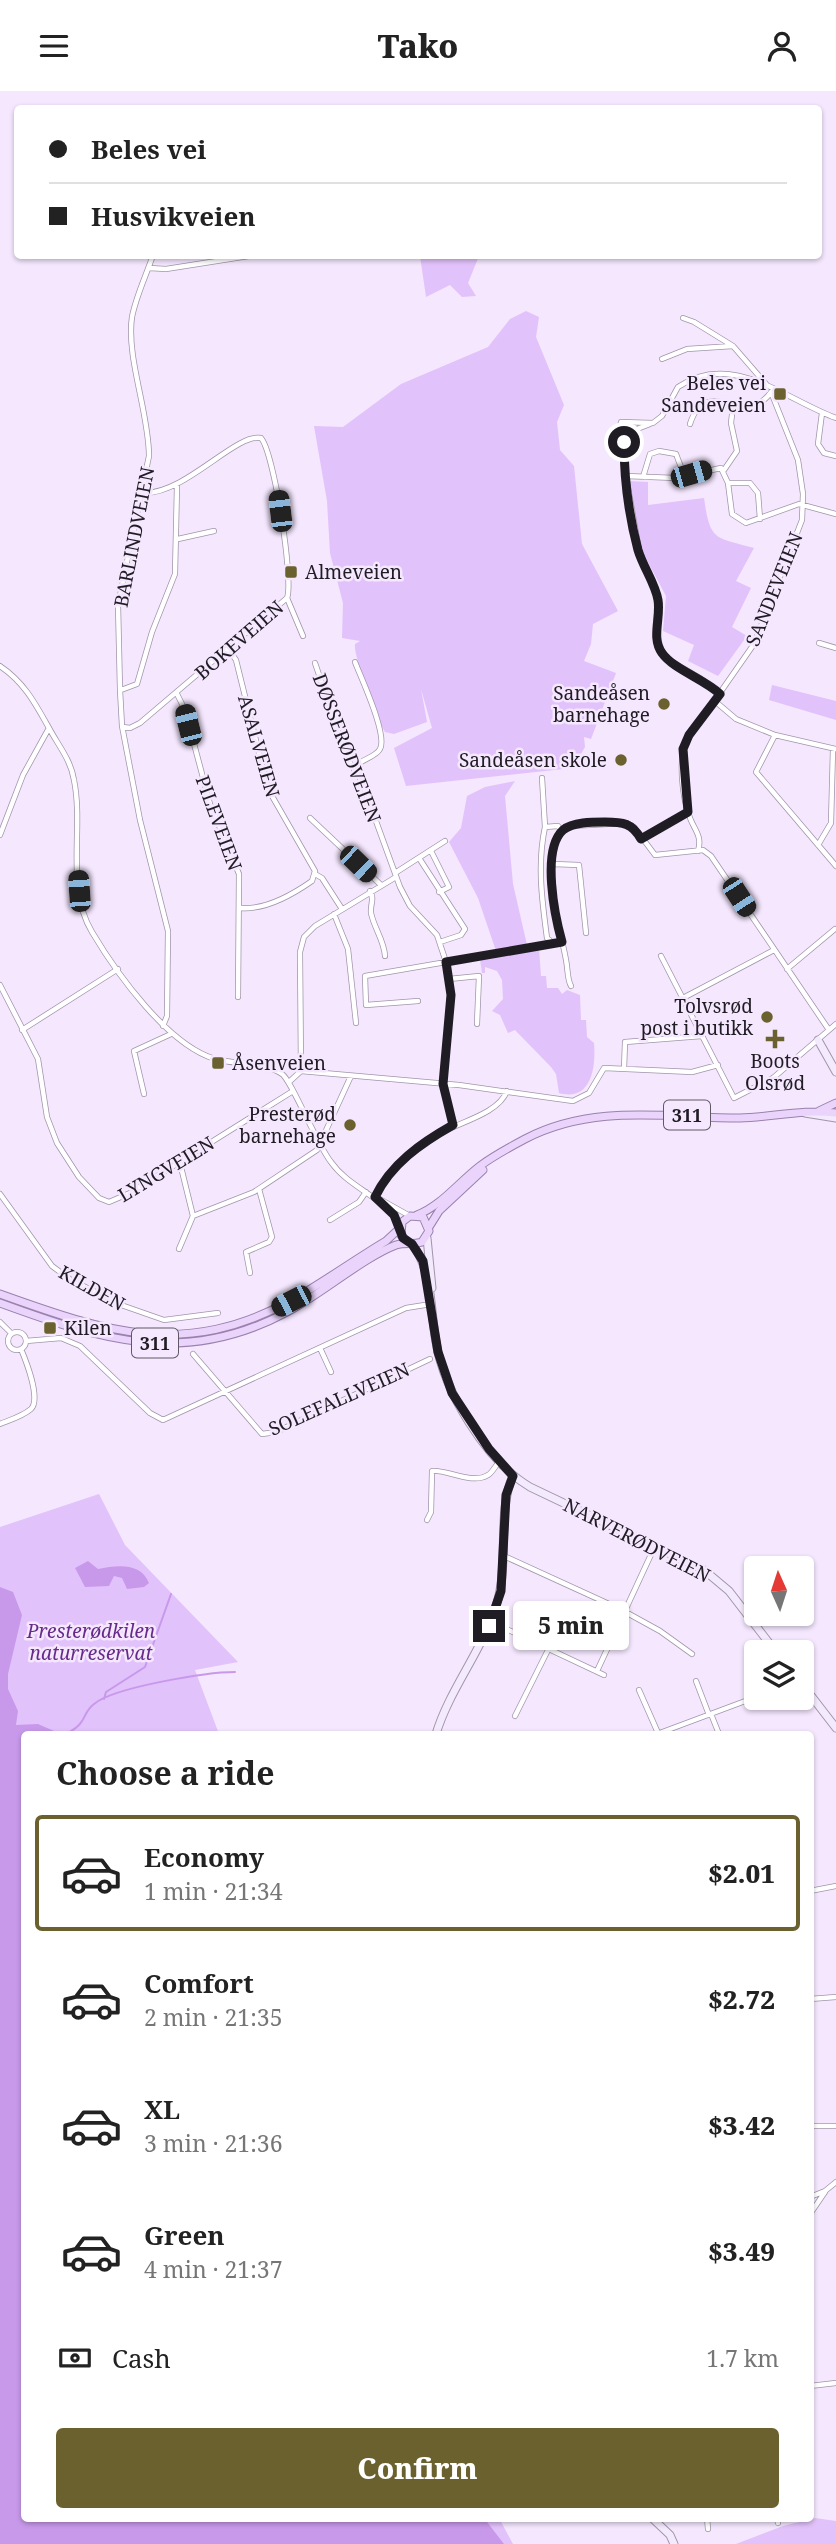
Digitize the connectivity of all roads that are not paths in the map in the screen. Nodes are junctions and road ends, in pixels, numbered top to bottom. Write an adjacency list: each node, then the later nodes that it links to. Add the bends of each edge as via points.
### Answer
1 (152, 259): 3 (street, BARLINDVEIEN)
2 (230, 259): 3 (street)
3 (149, 268): 21 (street, BARLINDVEIEN, via 132,319 149,433)
4 (683, 318): 5 (street, SANDEVEIEN)
5 (733, 346): 6 (street, via 687,349); 7 (street, SANDEVEIEN)
6 (662, 359)
7 (769, 388): 8 (street, via 756,404); 9 (street); 11 (street, via 726,373 695,379 678,387 662,416); 22 (street, SANDEVEIEN, via 798,460)
8 (733, 406): 12 (street, via 723,400 706,402 696,409); 15 (street, via 737,451)
9 (822, 413): 10 (street); 14 (street, via 818,444 824,453)
10 (836, 418)
11 (651, 424): 13 (street); 13 (street, via 621,422 618,436)
12 (691, 424)
13 (626, 438): 17 (street)
14 (836, 456)
15 (724, 470): 16 (street); 19 (street)
16 (684, 475): 18 (street); 18 (street, via 676,454 659,451 650,454)
17 (628, 476): 18 (street); 37 (street, via 639,550 658,596 660,649)
18 (643, 477)
19 (728, 483): 24 (street, via 755,487); 24 (street, via 731,510 737,519 746,523)
20 (177, 486): 21 (street); 26 (street); 27 (street, via 247,440 261,438 278,496 289,578)
21 (144, 493): 35 (street, BARLINDVEIEN, via 118,605)
22 (803, 505): 23 (street); 24 (street); 37 (street, SANDEVEIEN, via 799,531 754,644)
23 (836, 515)
24 (760, 519)
25 (214, 531): 26 (street)
26 (178, 539): 35 (street, via 175,574 140,677 134,687)
27 (287, 598): 28 (street); 31 (street, BOKEVEIEN)
28 (303, 636)
29 (819, 643): 30 (street)
30 (836, 648)
31 (229, 650): 36 (street, BOKEVEIEN); 58 (street, ASALVEIEN, via 236,660 268,789)
32 (355, 662): 43 (street, via 381,745 378,752)
33 (315, 663): 43 (street, DØSSERØDVEIEN)
34 (0, 666): 40 (street, via 25,687)
35 (120, 690): 39 (street, BARLINDVEIEN)
36 (177, 694): 39 (street, BOKEVEIEN, via 134,727); 63 (street, PILEVEIEN, via 210,804 239,874)
37 (720, 694): 38 (street, SANDEVEIEN)
38 (715, 702): 41 (street, via 736,719); 45 (street, SANDEVEIEN, via 683,749)
39 (122, 726): 86 (street, BARLINDVEIEN, via 168,931)
40 (49, 727): 49 (street, via 23,775); 75 (street, via 74,781 80,901 90,929)
41 (775, 735): 42 (street); 52 (street, via 759,764 758,777)
42 (834, 749): 52 (street, via 831,823)
43 (353, 768): 59 (street, DØSSERØDVEIEN)
44 (542, 778): 47 (street)
45 (688, 812): 50 (street); 54 (street, SANDEVEIEN, via 699,833)
46 (310, 818): 60 (street)
47 (545, 827): 48 (street, via 558,826); 70 (street, via 541,896 547,938)
48 (562, 831): 50 (street, via 577,824 621,823 634,827); 56 (street)
49 (0, 835)
50 (641, 839): 54 (street, via 655,855)
51 (445, 841): 53 (street)
52 (818, 845): 57 (street)
53 (431, 851): 55 (street); 62 (street, via 449,887)
54 (698, 851): 71 (street, via 716,861)
55 (419, 858): 59 (street); 62 (street)
56 (552, 864): 67 (street, via 579,865); 69 (street, via 552,895)
57 (836, 866)
58 (315, 874): 63 (street, via 292,893 260,907); 64 (street, ASALVEIEN)
59 (395, 875): 60 (street); 68 (street, DØSSERØDVEIEN, via 406,900)
60 (381, 885): 61 (street)
61 (370, 891): 64 (street); 72 (street, via 372,917)
62 (439, 892): 68 (street, via 465,929 461,935)
63 (241, 908): 80 (street, PILEVEIEN)
64 (342, 909): 65 (street)
65 (334, 914): 83 (street, via 348,949); 95 (street, via 309,931 301,943)
66 (835, 929): 76 (street)
67 (586, 933)
68 (439, 942): 74 (street, DØSSERØDVEIEN)
69 (562, 942): 70 (street); 79 (street)
70 (554, 944): 74 (street)
71 (774, 950): 76 (street); 81 (street)
72 (385, 956)
73 (661, 956): 81 (street)
74 (446, 962): 77 (street, DØSSERØDVEIEN); 82 (street, via 365,976 366,1005)
75 (118, 969): 86 (street); 87 (street)
76 (787, 969): 88 (street)
77 (449, 979): 84 (street, via 480,976); 99 (street, DØSSERØDVEIEN)
78 (0, 985): 87 (street, LYNGVEIEN)
79 (571, 986)
80 (238, 997)
81 (683, 998): 90 (street)
82 (418, 1001)
83 (356, 1023)
84 (477, 1024)
85 (836, 1024): 88 (street)
86 (163, 1026): 89 (street)
87 (22, 1030): 111 (street, LYNGVEIEN, via 38,1059 47,1117 57,1143 99,1198 109,1202)
88 (829, 1030): 91 (street)
89 (171, 1034): 98 (street, via 200,1054 273,1069); 102 (street, via 134,1051)
90 (702, 1036): 93 (street); 94 (street, via 625,1042)
91 (818, 1040): 92 (main road); 93 (street, via 773,1079 740,1097 732,1097); 96 (main road)
92 (836, 1064)
93 (718, 1065): 94 (street, via 692,1072)
94 (624, 1069): 101 (street, via 602,1069 589,1093 579,1100)
95 (302, 1071): 97 (street); 98 (street)
96 (836, 1072)
97 (351, 1076): 99 (street); 109 (street)
98 (289, 1081): 100 (street)
99 (443, 1084): 101 (street); 108 (street, DØSSERØDVEIEN)
100 (293, 1091): 109 (street); 111 (street, LYNGVEIEN)
101 (506, 1091): 108 (street, via 490,1109)
102 (144, 1094)
103 (836, 1103): 104 (main road, 311)
104 (818, 1111): 105 (main road, 311); 106 (main road, 311)
105 (804, 1113): 107 (main road); 110 (main road, 311, via 737,1118 649,1113 595,1117 537,1133)
106 (836, 1113)
107 (836, 1118)
108 (453, 1125): 115 (street, via 392,1171)
109 (320, 1148): 112 (street); 113 (street, via 340,1175)
110 (492, 1159): 116 (main road, 311, via 429,1210); 120 (main road, 311)
111 (180, 1163): 117 (street)
112 (259, 1189): 117 (street); 124 (street, via 272,1237 247,1251)
113 (366, 1192): 115 (street); 118 (street, via 359,1202)
114 (0, 1194): 128 (street, KILDEN, via 52,1266 71,1280 148,1317 179,1320)
115 (375, 1197): 116 (street); 119 (street)
116 (413, 1215): 119 (main road, 311); 120 (main road, via 425,1219)
117 (193, 1216): 123 (street)
118 (330, 1220)
119 (400, 1227): 122 (main road); 125 (main road, 311, via 386,1241 283,1305 200,1332 155,1335 107,1330)
120 (429, 1227): 121 (main road, 311)
121 (427, 1238): 122 (main road, 311); 126 (main road)
122 (410, 1244): 126 (main road, via 423,1261); 127 (main road, 311, via 393,1247 284,1314 204,1340 155,1343 111,1339)
123 (179, 1249)
124 (250, 1273)
125 (0, 1294)
126 (431, 1302): 132 (street, via 406,1308); 139 (main road, NARVERØDVEIEN, via 438,1352 452,1393)
127 (0, 1303)
128 (218, 1313)
129 (0, 1322): 130 (street)
130 (11, 1333): 131 (street, via 21,1332); 133 (street, via 8,1345)
131 (26, 1341): 133 (street); 137 (street, via 61,1338 80,1346 159,1422)
132 (320, 1348): 136 (street); 137 (street)
133 (21, 1349): 138 (street, via 35,1401 32,1408)
134 (193, 1354): 137 (street, SOLEFALLVEIEN)
135 (430, 1359): 137 (street, SOLEFALLVEIEN, via 269,1434 258,1432)
136 (331, 1372)
137 (225, 1392)
138 (0, 1424)
139 (499, 1462): 140 (main road, NARVERØDVEIEN); 141 (street, via 484,1476 432,1471)
140 (513, 1476): 142 (main road, NARVERØDVEIEN); 143 (main road, via 506,1495)
141 (427, 1520)
142 (655, 1546): 144 (street); 146 (main road, NARVERØDVEIEN, via 719,1582)
143 (504, 1556): 144 (street); 145 (main road, via 501,1591)
144 (625, 1611): 148 (street); 149 (street)
145 (489, 1626): 147 (street, via 500,1626); 158 (main road)
146 (766, 1640)
147 (548, 1650): 149 (street); 156 (street)
148 (692, 1654)
149 (597, 1671): 150 (street)
150 (604, 1675)
151 (696, 1681): 155 (street)
152 (639, 1690): 159 (street)
153 (814, 1701): 157 (main road)
154 (744, 1702): 155 (street)
155 (710, 1715): 160 (street); 161 (street)
156 (515, 1716)
157 (831, 1726)
158 (437, 1731)
159 (656, 1731)
160 (665, 1731)
161 (718, 1731)
162 (836, 1886): 163 (street)
163 (814, 1890)
164 (836, 1997): 165 (street)
165 (814, 1999)
166 (814, 2126): 167 (street)
167 (836, 2126)
168 (836, 2182): 169 (street)
169 (825, 2191): 170 (street); 171 (street)
170 (814, 2195)
171 (814, 2208)
172 (836, 2383): 173 (street)
173 (814, 2386)
174 (656, 2522): 177 (main road)
175 (707, 2522): 176 (street)
176 (708, 2529)
177 (674, 2544)

